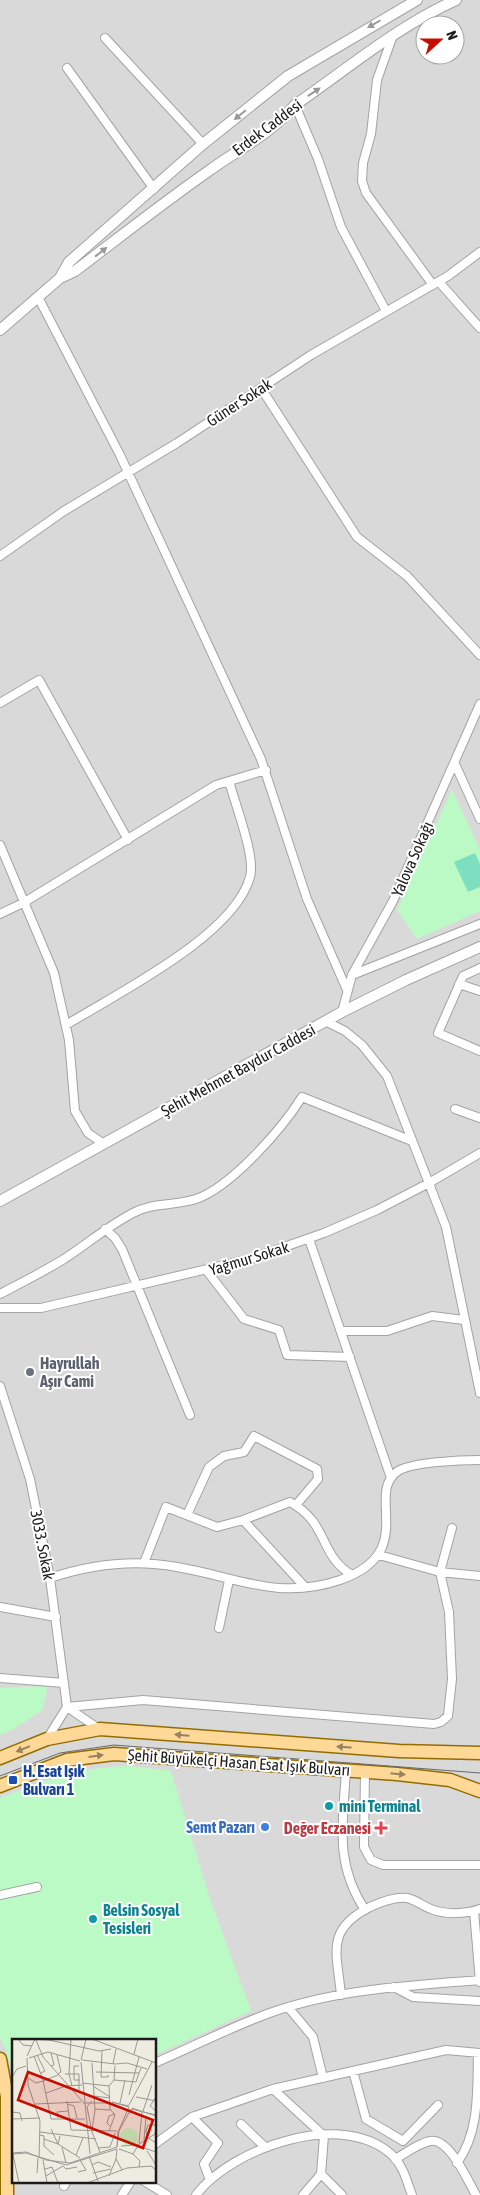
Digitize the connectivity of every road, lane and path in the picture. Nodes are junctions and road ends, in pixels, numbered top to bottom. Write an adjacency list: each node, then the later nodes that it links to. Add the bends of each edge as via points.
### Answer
1 (417, 0): 7 (street, Erdek Caddesi, one-way to 7, via 288,76)
2 (456, 0): 4 (street, Erdek Caddesi, via 437,8)
3 (105, 38): 7 (street)
4 (392, 38): 6 (street, Erdek Caddesi, one-way to 4); 11 (street, via 377,80 371,134 362,162 362,181 366,193)
5 (67, 68): 8 (street)
6 (295, 105): 10 (street, Erdek Caddesi, one-way to 6, via 75,271 171,197 259,137); 13 (street, via 318,159 341,228)
7 (203, 144): 8 (street, Erdek Caddesi)
8 (154, 189): 10 (street, Erdek Caddesi, via 69,262)
9 (479, 254): 11 (street, Güner Sokak)
10 (60, 278): 12 (street, Erdek Caddesi)
11 (436, 283): 13 (street, Güner Sokak); 14 (street)
12 (38, 297): 15 (street, Erdek Caddesi); 17 (street)
13 (386, 311): 16 (street, Güner Sokak)
14 (480, 328)
15 (0, 330)
16 (261, 388): 17 (street, Güner Sokak); 19 (street, via 357,537 407,576)
17 (128, 472): 18 (street, Güner Sokak, via 64,511); 23 (street)
18 (0, 556)
19 (480, 655)
20 (0, 703): 26 (street, via 38,680)
21 (480, 704): 22 (street, Yalova Sokağı)
22 (455, 764): 25 (street); 33 (street, Yalova Sokağı, via 393,901)
23 (266, 770): 24 (street); 35 (street, via 310,907)
24 (229, 782): 26 (street, via 216,785); 39 (street, via 251,860 250,877 240,899 217,926 174,958)
25 (480, 819)
26 (128, 840): 28 (street)
27 (0, 845): 28 (street)
28 (23, 903): 29 (street); 39 (street, via 54,973)
29 (0, 914)
30 (480, 924): 33 (street)
31 (480, 947): 37 (street, Şehit Mehmet Baydur Caddesi)
32 (480, 968): 34 (street, via 463,976)
33 (352, 975): 35 (street, Yalova Sokağı)
34 (459, 984): 36 (street); 40 (street, via 438,1032)
35 (347, 990): 37 (street, Yalova Sokağı)
36 (480, 991)
37 (342, 1012): 38 (street, Şehit Mehmet Baydur Caddesi)
38 (325, 1021): 43 (street, via 354,1038 376,1059 387,1076); 44 (street, Şehit Mehmet Baydur Caddesi)
39 (66, 1025): 44 (street, via 75,1111 88,1133)
40 (480, 1051)
41 (455, 1109): 42 (street)
42 (480, 1118)
43 (412, 1142): 46 (street); 48 (street, via 302,1097 268,1143 212,1191 190,1200 143,1208)
44 (104, 1144): 47 (street, Şehit Mehmet Baydur Caddesi)
45 (480, 1153): 46 (street, Yağmur Sokak)
46 (428, 1183): 49 (street, Yağmur Sokak, via 377,1210); 54 (street, via 446,1227)
47 (0, 1201)
48 (105, 1229): 51 (street, via 116,1238 122,1249); 52 (street, via 64,1259)
49 (309, 1239): 50 (street, Yağmur Sokak); 55 (street)
50 (207, 1271): 51 (street, Yağmur Sokak); 56 (street, via 244,1319 279,1330 288,1354)
51 (136, 1287): 53 (street, Yağmur Sokak, via 41,1308); 59 (street)
52 (0, 1294)
53 (0, 1308)
54 (464, 1320): 55 (street, via 432,1316 387,1331); 58 (street)
55 (341, 1331): 56 (street)
56 (350, 1357): 61 (street)
57 (0, 1386): 71 (street, 3033. Sokak, via 30,1479)
58 (480, 1394)
59 (190, 1416)
60 (480, 1460): 61 (street, via 407,1467)
61 (391, 1478): 66 (street, via 387,1485 387,1534)
62 (296, 1505): 63 (street, via 317,1480 317,1469 254,1436 244,1452 224,1456 210,1467); 64 (street, via 290,1502); 69 (street, via 318,1526 335,1561)
63 (187, 1515): 64 (street, via 217,1527); 67 (street, via 166,1507)
64 (243, 1520): 73 (street)
65 (452, 1528): 68 (street)
66 (379, 1555): 68 (street); 69 (street)
67 (144, 1563): 71 (street, via 96,1566); 72 (street, via 184,1568)
68 (440, 1572): 70 (street); 79 (street, via 449,1612 452,1679 449,1712 441,1722 434,1724 143,1700)
69 (352, 1575): 73 (street)
70 (480, 1576)
71 (50, 1578): 75 (street, 3033. Sokak)
72 (229, 1580): 73 (street, via 272,1589); 76 (street)
73 (305, 1587)
74 (0, 1607): 75 (street)
75 (56, 1617): 78 (street, 3033. Sokak)
76 (219, 1628)
77 (0, 1678): 78 (street)
78 (64, 1684): 79 (street, 3033. Sokak)
79 (67, 1708): 80 (street); 81 (street)
80 (100, 1729): 81 (main road, Şehit Büyükelçi Hasan Esat Işık Bulvarı); 83 (main road, Şehit Büyükelçi Hasan Esat Işık Bulvarı, one-way to 80)
81 (47, 1739): 85 (main road, Şehit Büyükelçi Hasan Esat Işık Bulvarı, one-way to 85)
82 (480, 1746): 83 (main road)
83 (452, 1752): 84 (main road, Şehit Büyükelçi Hasan Esat Işık Bulvarı)
84 (480, 1752)
85 (0, 1758)
86 (346, 1770): 87 (main road, Şehit Büyükelçi Hasan Esat Işık Bulvarı); 88 (main road, Şehit Büyükelçi Hasan Esat Işık Bulvarı, one-way to 86, via 67,1760 114,1754); 93 (street, via 342,1853 350,1884)
87 (365, 1771): 89 (main road, Şehit Büyükelçi Hasan Esat Işık Bulvarı, one-way to 89, via 445,1780); 90 (street, via 364,1847 371,1860 384,1865)
88 (0, 1786)
89 (480, 1791)
90 (480, 1865)
91 (36, 1887): 92 (street)
92 (0, 1895)
93 (365, 1910): 94 (street, via 400,1898 440,1912); 97 (street, via 346,1922 338,1935)
94 (477, 1910): 95 (street)
95 (480, 1981): 96 (street)
96 (394, 1987): 97 (street); 98 (street, via 413,1997)
97 (341, 1995): 99 (street)
98 (480, 2001)
99 (288, 2007): 102 (street); 104 (street, via 314,2038)
100 (479, 2053): 103 (street, via 446,2050); 114 (street, via 476,2127)
101 (0, 2059): 106 (main road)
102 (156, 2063)
103 (353, 2071): 104 (street); 107 (street, via 366,2119 403,2141)
104 (323, 2078): 105 (street)
105 (273, 2088): 108 (street); 110 (street)
106 (7, 2098): 119 (main road)
107 (438, 2105)
108 (192, 2117): 111 (street); 116 (street, via 218,2143 204,2164)
109 (241, 2124): 112 (street)
110 (324, 2136): 112 (street, via 292,2139); 113 (street, via 365,2141 385,2150); 115 (street)
111 (156, 2143)
112 (265, 2147): 116 (street, via 227,2166)
113 (395, 2159): 114 (street, via 436,2140); 125 (street)
114 (458, 2163): 126 (street)
115 (321, 2174): 123 (street); 124 (street)
116 (210, 2180): 122 (street)
117 (130, 2182): 120 (street)
118 (146, 2182): 121 (street)
119 (7, 2195)
120 (122, 2195)
121 (167, 2195)
122 (196, 2195)
123 (303, 2195)
124 (342, 2195)
125 (412, 2195)
126 (476, 2195)

